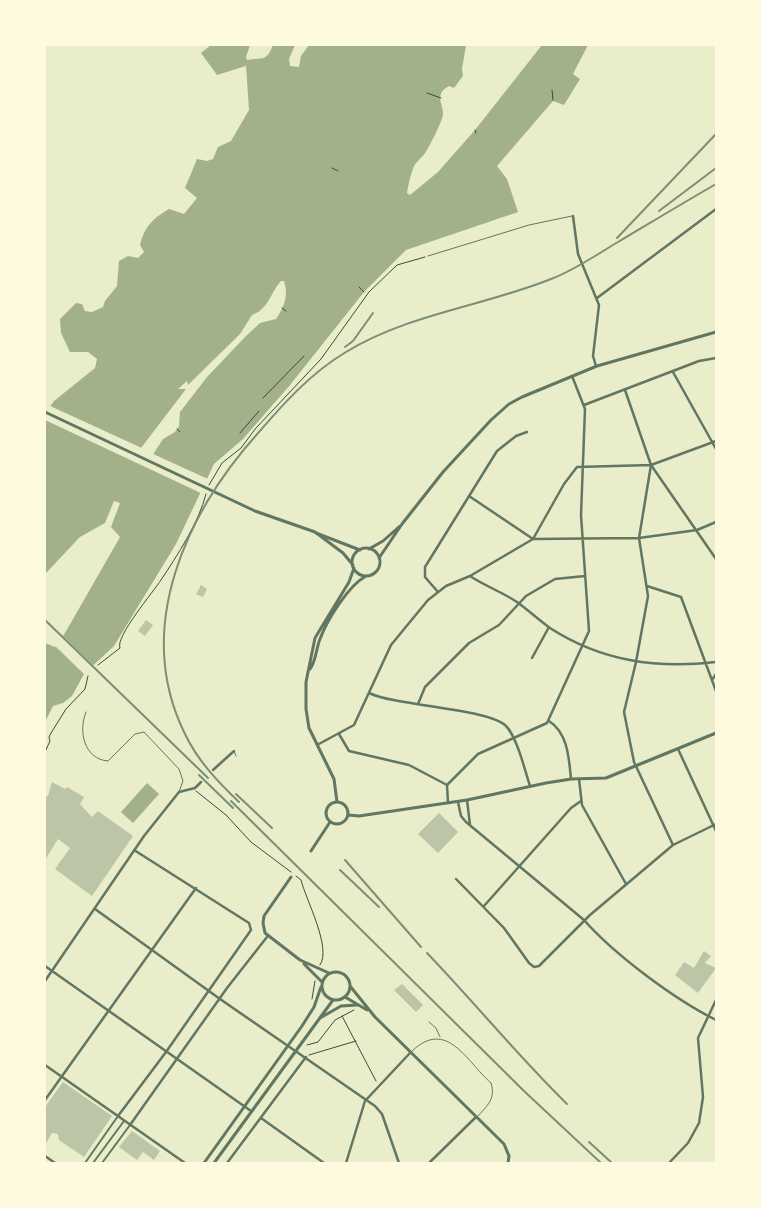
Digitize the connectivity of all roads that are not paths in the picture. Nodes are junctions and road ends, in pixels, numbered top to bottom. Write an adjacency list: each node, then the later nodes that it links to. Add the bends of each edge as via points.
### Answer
1 (716, 209): 4 (street)
2 (573, 216): 3 (lane, via 528,225); 4 (street, via 578,254)
3 (428, 256)
4 (597, 298): 7 (street, via 600,315 593,356)
5 (716, 332): 7 (street)
6 (716, 358): 8 (street)
7 (596, 366): 9 (street)
8 (672, 372): 10 (street); 15 (street)
9 (572, 376): 11 (street); 21 (street, via 500,410 443,472)
10 (625, 390): 11 (street); 17 (street)
11 (584, 405): 18 (street)
12 (45, 412): 23 (street, via 261,514)
13 (527, 432): 19 (street, via 516,436 497,452)
14 (716, 441): 15 (street)
15 (712, 442): 16 (street); 17 (street)
16 (716, 449)
17 (651, 465): 18 (street); 22 (street); 26 (street)
18 (583, 466): 24 (street); 25 (street, via 570,474)
19 (469, 496): 25 (street); 36 (street, via 425,567 425,577)
20 (716, 522): 22 (street)
21 (402, 524): 27 (street, via 383,542); 29 (street)
22 (697, 530): 26 (street); 30 (street)
23 (315, 532): 28 (street); 31 (street)
24 (583, 537): 25 (street); 26 (street); 34 (street)
25 (533, 538): 33 (street)
26 (639, 538): 35 (street)
27 (369, 548): 28 (street); 29 (street)
28 (360, 550): 31 (street, via 354,555)
29 (379, 558): 32 (street, via 378,569)
30 (716, 559)
31 (353, 566): 32 (street); 44 (street, via 349,582 319,628)
32 (366, 576): 44 (street, via 354,585 331,619)
33 (470, 576): 36 (street); 37 (street)
34 (585, 576): 37 (street, via 555,579); 39 (street, via 589,631)
35 (647, 586): 41 (street); 43 (street, via 681,597)
36 (438, 592): 48 (street, via 391,645)
37 (518, 603): 38 (street); 49 (street, via 500,625 469,643 439,673 422,691)
38 (549, 627): 39 (street); 40 (street)
39 (582, 646): 41 (street, via 605,656); 51 (street)
40 (532, 658)
41 (636, 662): 43 (street); 59 (street, via 624,712)
42 (716, 662): 43 (street)
43 (705, 663): 46 (street)
44 (309, 669): 55 (street, via 306,709 309,728)
45 (716, 674): 46 (street)
46 (712, 680): 47 (street)
47 (716, 692)
48 (369, 693): 49 (street); 53 (street, via 354,725)
49 (418, 704): 54 (street, via 502,723)
50 (86, 712): 66 (lane, via 82,726 85,743 91,753 100,760 110,760 135,734 144,732 179,769 183,781)
51 (549, 720): 54 (street); 61 (street, via 562,737 570,756)
52 (716, 733): 56 (street)
53 (338, 734): 55 (street); 64 (street, via 349,751 409,765)
54 (513, 739): 64 (street, via 478,754); 65 (street)
55 (317, 745): 69 (street, via 334,779)
56 (678, 749): 59 (street); 75 (street)
57 (234, 751): 58 (lane); 60 (street)
58 (236, 756)
59 (636, 767): 62 (street, via 606,778); 77 (street)
60 (213, 770)
61 (571, 779): 62 (street); 65 (street)
62 (579, 779): 68 (street)
63 (201, 782): 66 (street, via 195,788)
64 (447, 785): 71 (street)
65 (530, 786): 67 (street)
66 (179, 792): 78 (street)
67 (467, 800): 70 (street); 74 (street)
68 (581, 801): 80 (street); 83 (street)
69 (337, 802): 72 (street, via 346,806); 73 (street, via 326,810)
70 (458, 802): 71 (street); 74 (street, via 462,816)
71 (448, 803): 72 (street)
72 (348, 816): 73 (street, via 341,824)
73 (330, 822): 79 (street)
74 (470, 824): 80 (street)
75 (714, 825): 76 (street); 77 (street)
76 (716, 831)
77 (673, 845): 83 (street)
78 (134, 850): 84 (street); 86 (street)
79 (311, 851)
80 (520, 865): 85 (street); 87 (street)
81 (291, 877): 88 (street, via 264,916 263,927)
82 (456, 879): 85 (street)
83 (626, 884): 87 (street)
84 (196, 888): 89 (street); 98 (street, via 249,923 249,933)
85 (484, 906): 87 (street, via 534,967 539,966)
86 (95, 908): 89 (street); 92 (street)
87 (584, 920): 106 (street, via 618,953)
88 (267, 937): 90 (street); 100 (street)
89 (152, 949): 98 (street); 104 (street)
90 (300, 960): 93 (street); 95 (street)
91 (45, 966): 92 (street)
92 (52, 971): 94 (street); 104 (street)
93 (329, 973): 95 (street); 96 (street, via 337,971 344,974)
94 (45, 981)
95 (322, 982): 97 (street)
96 (350, 986): 99 (street); 105 (street)
97 (321, 987): 101 (street, via 325,996); 111 (street, via 314,1007)
98 (210, 990): 100 (street); 113 (street)
99 (344, 997): 101 (street); 103 (street)
100 (220, 999): 111 (street); 116 (street)
101 (333, 1000): 107 (street)
102 (716, 1000): 106 (street)
103 (357, 1005): 105 (street); 107 (street, via 341,1006)
104 (108, 1010): 113 (street); 118 (street)
105 (368, 1010): 114 (street)
106 (708, 1016): 108 (street); 142 (street, via 698,1038 703,1097 699,1123 688,1143)
107 (318, 1020): 112 (street)
108 (716, 1020)
109 (429, 1022): 110 (lane)
110 (440, 1038): 114 (lane, via 430,1039); 124 (lane, via 454,1046 491,1083 491,1101)
111 (288, 1046): 112 (street); 121 (street)
112 (296, 1050): 115 (street); 122 (street)
113 (166, 1052): 116 (street); 123 (street)
114 (410, 1053): 120 (street); 124 (street)
115 (306, 1055): 120 (street); 125 (street)
116 (178, 1060): 121 (street); 127 (street)
117 (45, 1065): 118 (street)
118 (62, 1077): 119 (street); 123 (street)
119 (45, 1100)
120 (365, 1100): 138 (street); 139 (street, via 382,1114)
121 (244, 1106): 122 (street); 134 (street)
122 (251, 1111): 135 (street)
123 (118, 1116): 126 (street); 130 (street)
124 (476, 1117): 140 (street); 141 (street, via 506,1148)
125 (261, 1118): 136 (street); 137 (street)
126 (124, 1121): 127 (street); 131 (street)
127 (130, 1125): 132 (street); 133 (street)
128 (45, 1156): 129 (street)
129 (55, 1163)
130 (85, 1163)
131 (94, 1163)
132 (102, 1163)
133 (185, 1163)
134 (204, 1163)
135 (214, 1163)
136 (227, 1163)
137 (324, 1163)
138 (346, 1163)
139 (399, 1163)
140 (429, 1163)
141 (508, 1163)
142 (669, 1163)

